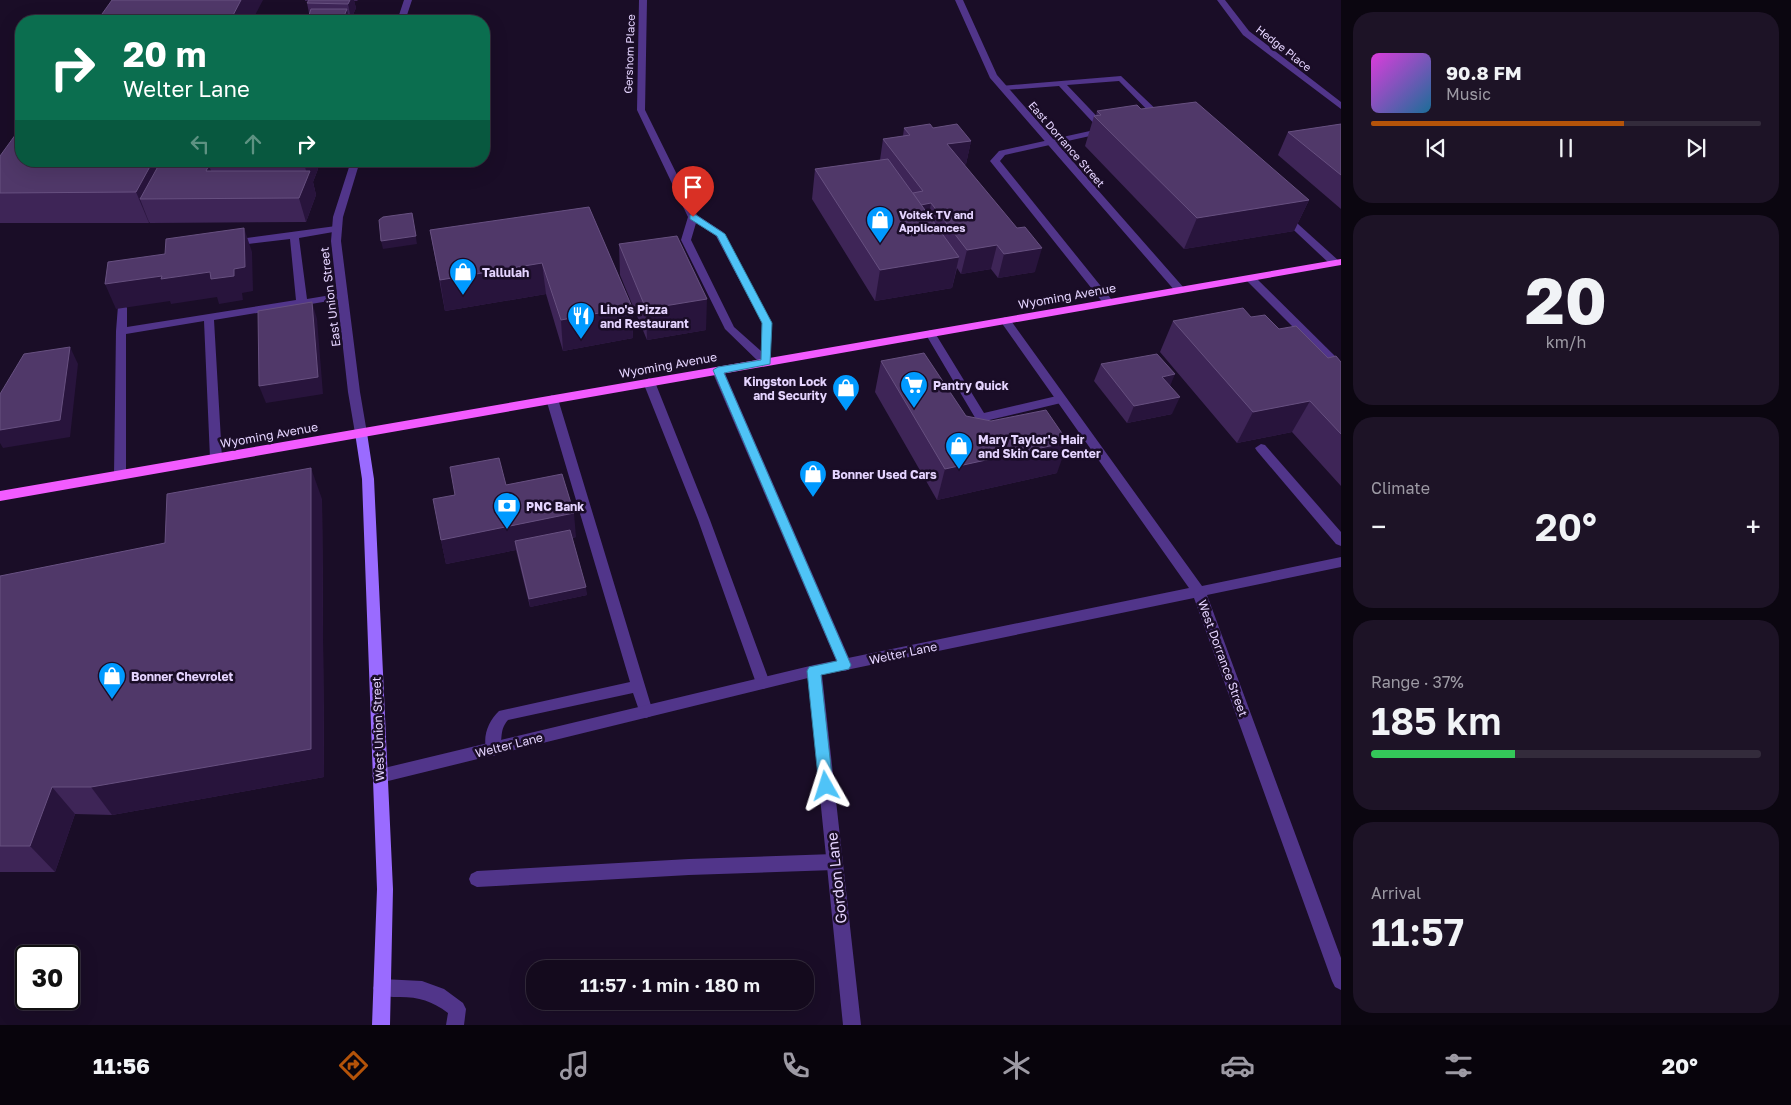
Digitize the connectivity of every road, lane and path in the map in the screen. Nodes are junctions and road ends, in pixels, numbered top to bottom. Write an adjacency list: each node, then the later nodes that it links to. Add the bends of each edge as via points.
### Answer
1 (408, 0): 5 (street)
2 (643, 0): 13 (street, Gershom Place, via 641,110)
3 (959, 0): 7 (street, East Dorrance Street, via 988,68)
4 (1221, 0): 8 (street, Hedge Place, via 1254,40)
5 (403, 15)
6 (1061, 83): 7 (street); 9 (street, via 1121,78 1167,124); 10 (street, via 1110,130)
7 (1004, 88): 10 (street, East Dorrance Street)
8 (1341, 106)
9 (1158, 125)
10 (1050, 144): 19 (street, East Dorrance Street); 22 (street, via 1002,153 995,161)
11 (354, 167): 14 (street, East Union Street)
12 (1276, 209): 17 (street)
13 (693, 217): 28 (street, via 720,234 767,323); 28 (street, via 686,240 728,325)
14 (336, 229): 15 (street); 20 (street, East Union Street)
15 (294, 236): 16 (street); 21 (street)
16 (226, 243)
17 (1338, 262): 18 (main road, Wyoming Avenue)
18 (1250, 278): 19 (main road, Wyoming Avenue); 29 (street)
19 (1180, 290): 22 (main road, Wyoming Avenue)
20 (343, 296): 21 (street); 34 (street, East Union Street)
21 (302, 302): 24 (street)
22 (1108, 302): 25 (main road, Wyoming Avenue)
23 (122, 308): 26 (street)
24 (209, 317): 26 (street); 36 (street)
25 (1005, 320): 27 (main road, Wyoming Avenue); 33 (street, West Dorrance Street)
26 (121, 331): 37 (street)
27 (930, 333): 28 (main road, Wyoming Avenue); 33 (street, via 982,418)
28 (766, 362): 30 (main road, Wyoming Avenue)
29 (1341, 368)
30 (718, 370): 31 (main road, Wyoming Avenue); 42 (street)
31 (649, 382): 32 (main road, Wyoming Avenue); 44 (street, via 704,520)
32 (552, 399): 34 (main road, Wyoming Avenue); 45 (street)
33 (1061, 399): 41 (street, West Dorrance Street)
34 (361, 433): 36 (main road, Wyoming Avenue); 48 (main road, West Union Street, via 368,479)
35 (1261, 448): 39 (street)
36 (216, 458): 37 (main road, Wyoming Avenue)
37 (120, 475): 38 (main road, Wyoming Avenue)
38 (0, 496)
39 (1341, 541)
40 (1341, 562): 41 (street, Welter Lane)
41 (1199, 592): 42 (street, Welter Lane); 51 (street, West Dorrance Street)
42 (845, 665): 43 (street, Welter Lane)
43 (814, 671): 44 (street, Welter Lane); 49 (street, Gordon Lane)
44 (763, 683): 46 (street, Welter Lane)
45 (638, 686): 46 (street); 47 (street, via 504,714 496,722)
46 (646, 712): 47 (street, Welter Lane)
47 (493, 749): 48 (street, Welter Lane)
48 (380, 776): 52 (main road, West Union Street, via 385,889)
49 (834, 862): 50 (street); 55 (street, Gordon Lane)
50 (477, 878)
51 (1341, 981)
52 (382, 988): 53 (main road, West Union Street); 54 (street, via 424,988 441,996 457,1009)
53 (381, 1025)
54 (456, 1025)
55 (852, 1025)

